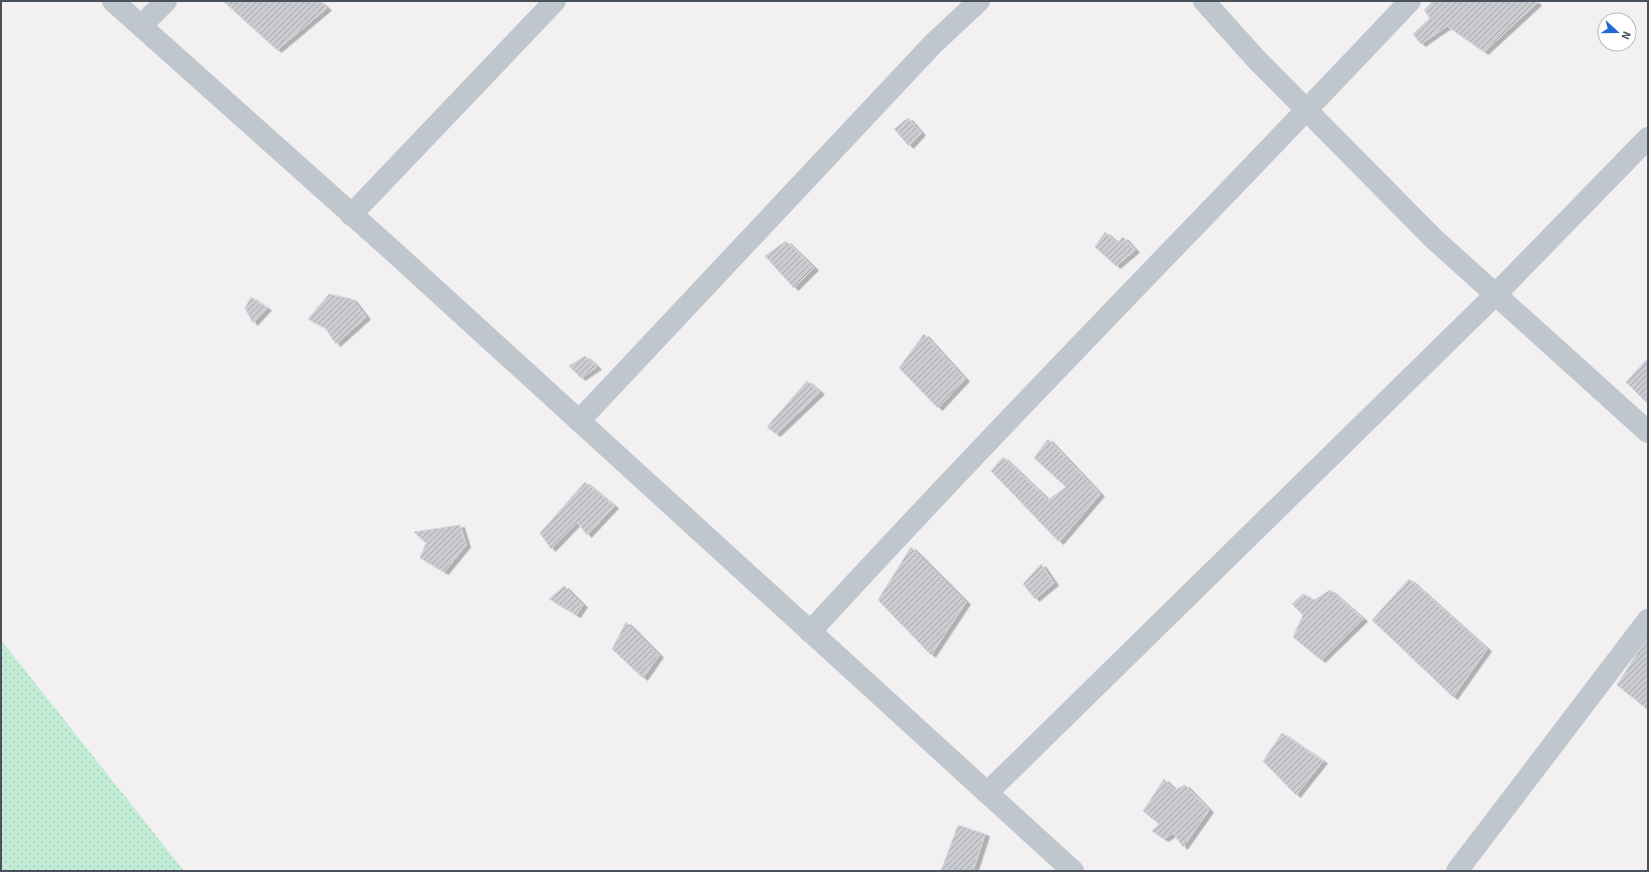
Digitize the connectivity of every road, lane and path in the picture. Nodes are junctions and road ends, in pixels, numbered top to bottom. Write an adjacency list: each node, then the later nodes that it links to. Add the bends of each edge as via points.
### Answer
1 (113, 1): 7 (street)
2 (166, 1): 7 (street)
3 (555, 1): 10 (street)
4 (979, 1): 12 (street, via 933,44)
5 (1204, 1): 8 (street)
6 (1410, 1): 8 (street)
7 (141, 26): 10 (street)
8 (1307, 111): 11 (street, via 1434,239); 15 (street, via 917,516)
9 (1648, 138): 11 (street)
10 (351, 215): 12 (street)
11 (1496, 295): 13 (street); 16 (street)
12 (579, 421): 15 (street)
13 (1648, 432)
14 (1648, 620): 18 (street)
15 (810, 632): 16 (street)
16 (987, 792): 17 (street)
17 (1073, 871)
18 (1457, 871)

